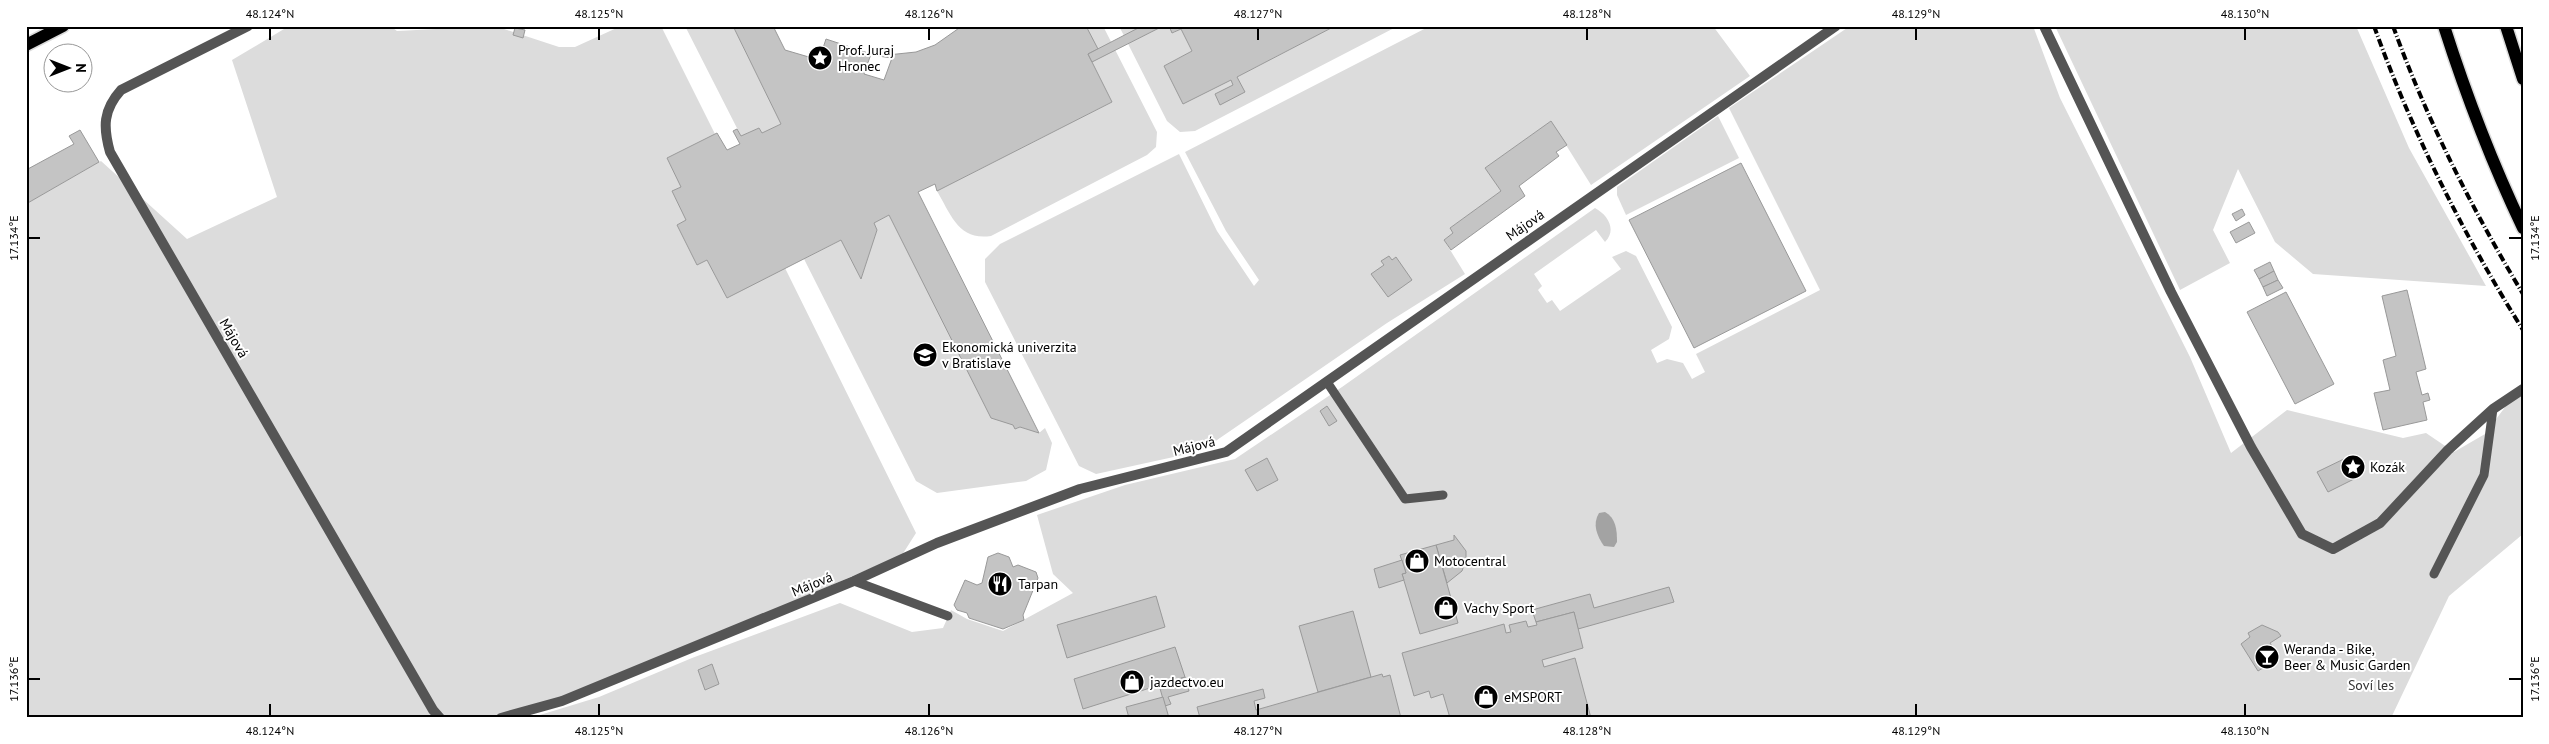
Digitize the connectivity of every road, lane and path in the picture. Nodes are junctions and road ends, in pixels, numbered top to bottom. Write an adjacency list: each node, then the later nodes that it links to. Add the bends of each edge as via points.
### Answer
1 (63, 26): 7 (main road)
2 (248, 26): 17 (street, Májová, via 121,90 110,103 106,116 106,140 115,161)
3 (1836, 26): 10 (street, Májová)
4 (2044, 26): 12 (street, via 2176,300 2251,447 2302,534 2333,549 2380,523 2448,450)
5 (2444, 26): 9 (main road, via 2502,184)
6 (2506, 26): 8 (main road)
7 (26, 45)
8 (2523, 79)
9 (2523, 228)
10 (1327, 382): 13 (lane, via 1405,499); 15 (street, Májová, via 1226,452 1080,489 937,543)
11 (2523, 389): 12 (street)
12 (2493, 409): 14 (lane, via 2484,475)
13 (1443, 496)
14 (2434, 574)
15 (854, 581): 16 (lane); 18 (street, Májová, via 562,701)
16 (948, 616)
17 (440, 718)
18 (501, 718)

